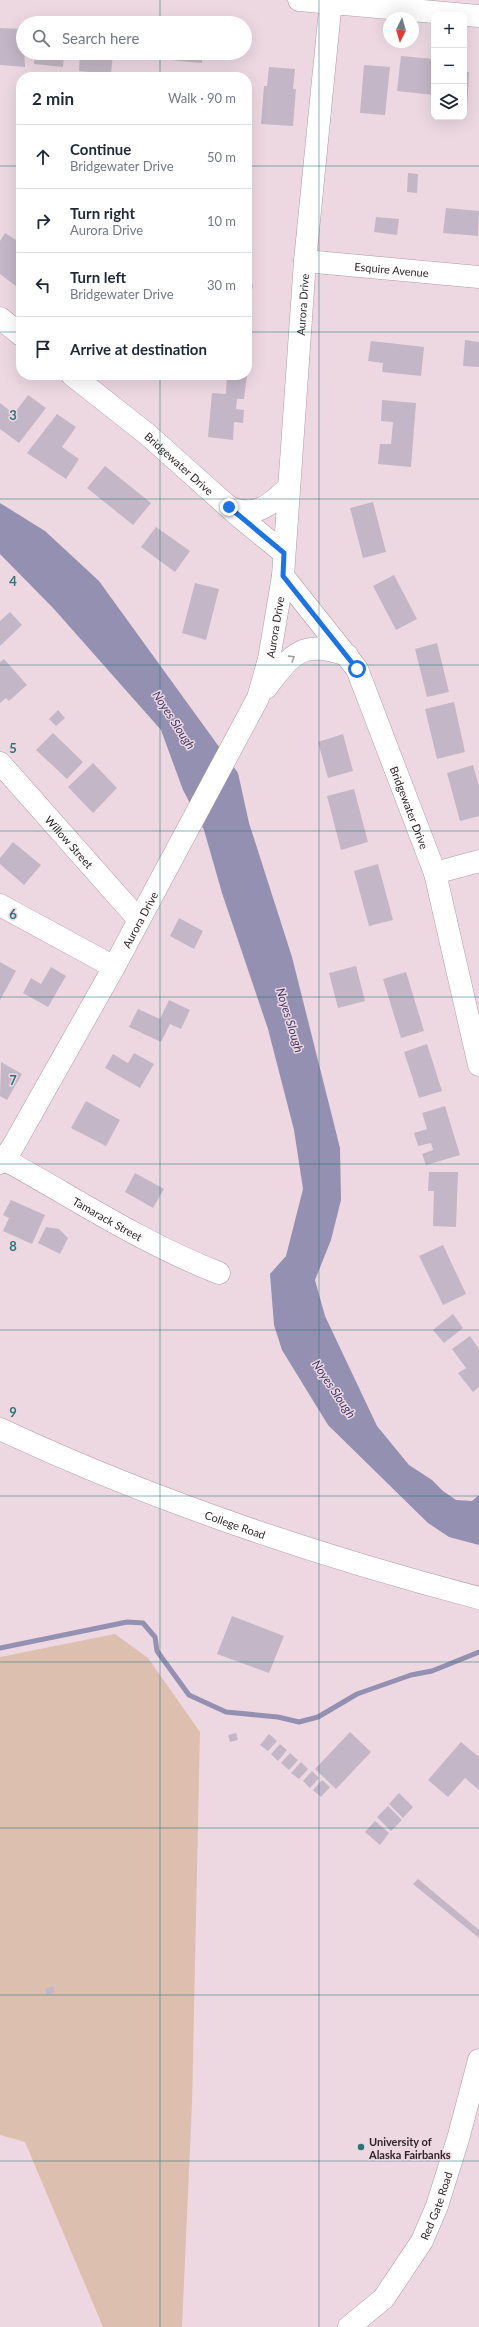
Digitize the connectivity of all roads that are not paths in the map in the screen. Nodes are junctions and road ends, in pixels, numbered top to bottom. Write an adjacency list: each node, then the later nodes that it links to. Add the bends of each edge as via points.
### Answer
1 (299, 0): 2 (street)
2 (331, 1): 3 (street); 4 (street, Aurora Drive)
3 (479, 16)
4 (305, 261): 5 (street, Esquire Avenue); 9 (street, Aurora Drive)
5 (479, 277)
6 (0, 318): 7 (street)
7 (16, 331)
8 (78, 380): 10 (street, Bridgewater Drive, via 147,434)
9 (288, 488): 10 (street, via 269,506 253,512 239,512); 11 (street, Aurora Drive)
10 (229, 507): 11 (street, Bridgewater Drive)
11 (284, 553): 12 (street, Aurora Drive)
12 (283, 576): 13 (street, Bridgewater Drive); 14 (street, Aurora Drive, via 269,659)
13 (347, 655): 14 (street, one-way to 13, via 287,660 310,648); 17 (street, Bridgewater Drive, via 357,669)
14 (258, 698): 19 (street, Aurora Drive)
15 (0, 763): 19 (street, Willow Street)
16 (479, 861): 17 (street)
17 (435, 873): 21 (street, Bridgewater Drive)
18 (0, 905): 20 (street)
19 (139, 920): 20 (street, Aurora Drive)
20 (114, 968): 22 (street, Aurora Drive, via 12,1148)
21 (479, 1065)
22 (1, 1160): 23 (street, Tamarack Street, via 185,1260)
23 (220, 1273)
24 (0, 1429): 25 (street, College Road, via 210,1515 325,1554)
25 (479, 1598)
26 (479, 2060): 27 (street, Red Gate Road, via 439,2198 422,2241 384,2298)
27 (349, 2327)

